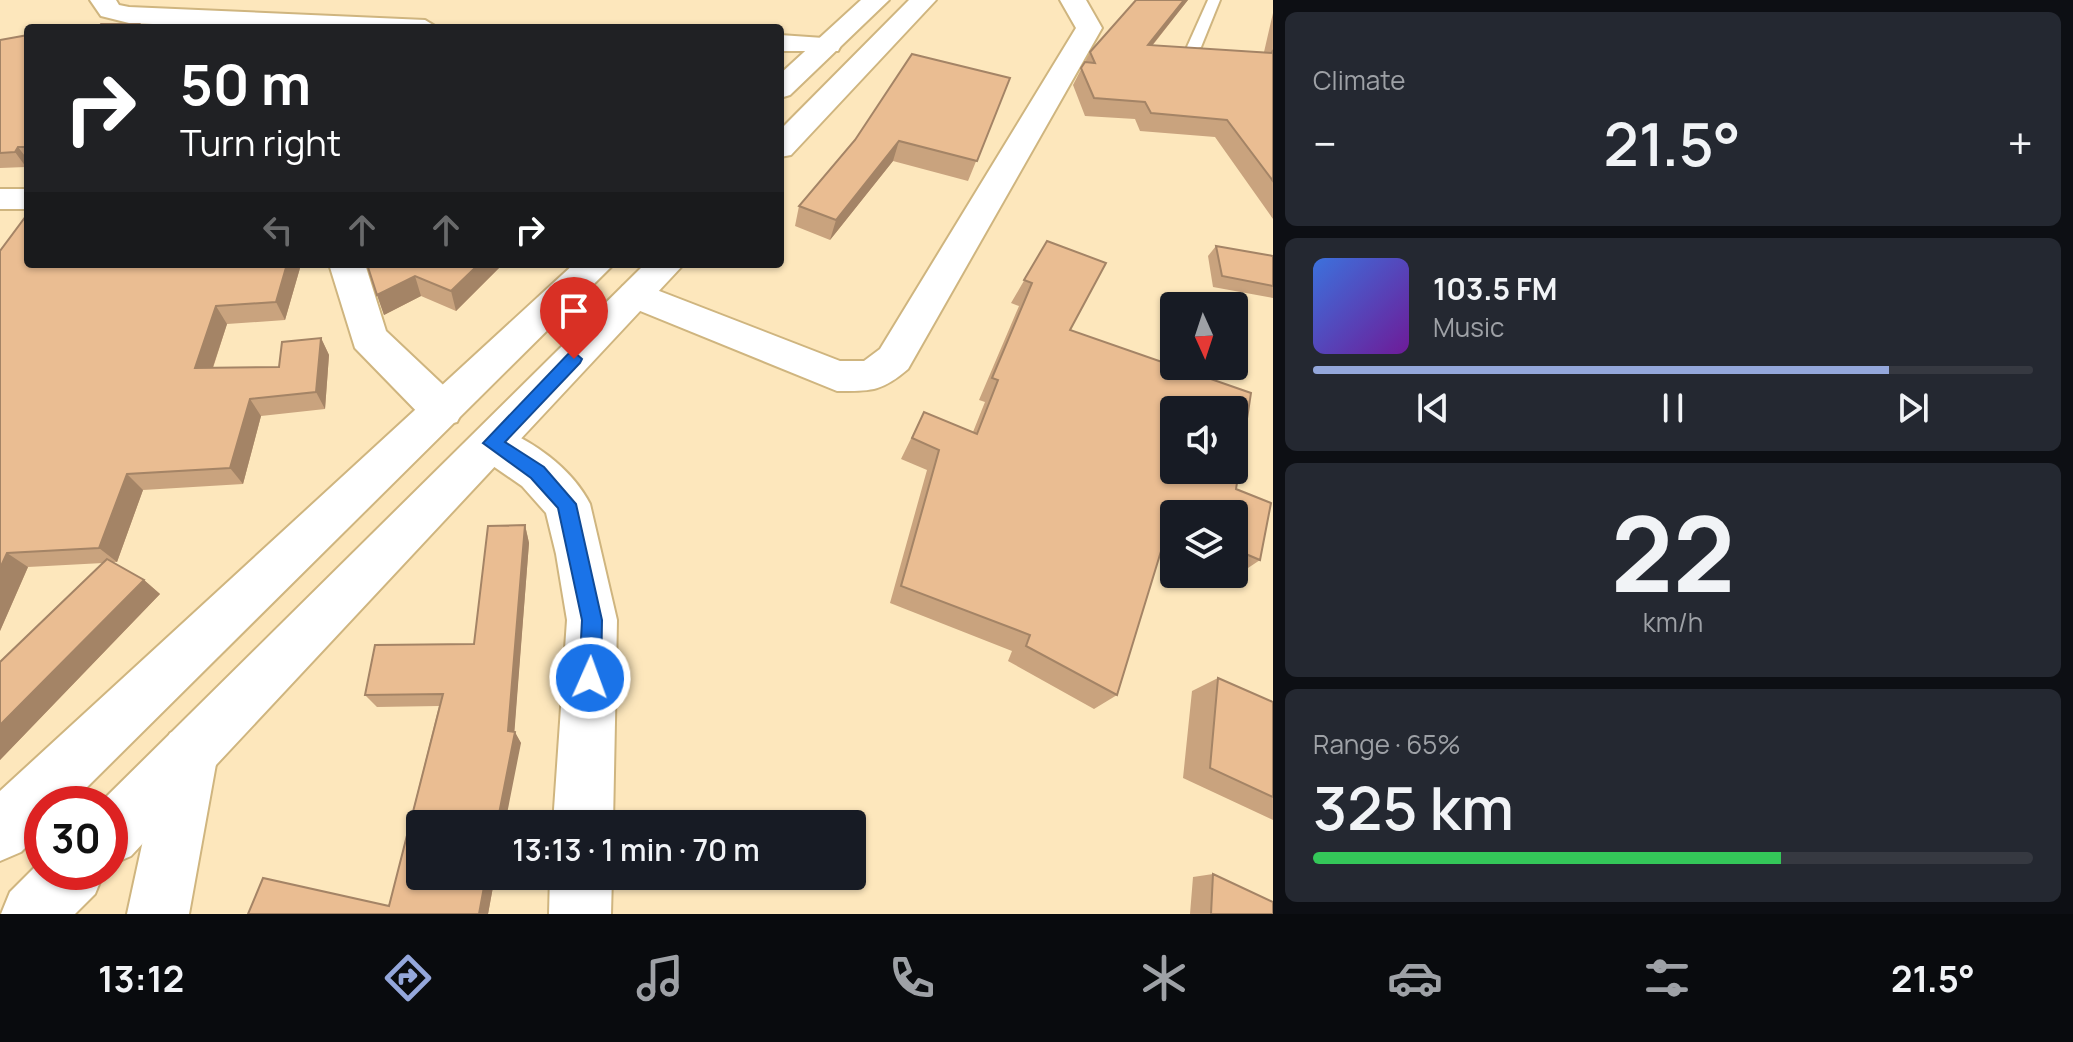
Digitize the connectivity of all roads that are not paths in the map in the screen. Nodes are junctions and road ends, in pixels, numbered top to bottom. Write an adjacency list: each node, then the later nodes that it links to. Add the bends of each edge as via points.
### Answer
1 (103, 0): 6 (street, via 110,11 129,15)
2 (876, 0): 9 (street)
3 (923, 0): 12 (street)
4 (1073, 0): 17 (street, via 1089,28 894,359 873,376 837,376)
5 (1214, 0): 10 (lane)
6 (301, 11): 7 (street)
7 (396, 24)
8 (784, 43): 9 (street)
9 (828, 45): 11 (street)
10 (1194, 47)
11 (784, 85)
12 (784, 144)
13 (0, 199): 14 (street)
14 (24, 199)
15 (348, 268): 18 (street, via 369,338)
16 (592, 268): 18 (street)
17 (651, 280): 19 (street)
18 (442, 410): 23 (street)
19 (492, 443): 20 (street); 21 (street, via 538,473 567,504 580,554 592,620)
20 (190, 753): 22 (street); 27 (street)
21 (584, 810)
22 (128, 817)
23 (0, 831)
24 (55, 890): 26 (street)
25 (581, 890): 28 (street)
26 (32, 914)
27 (158, 914)
28 (580, 914)

